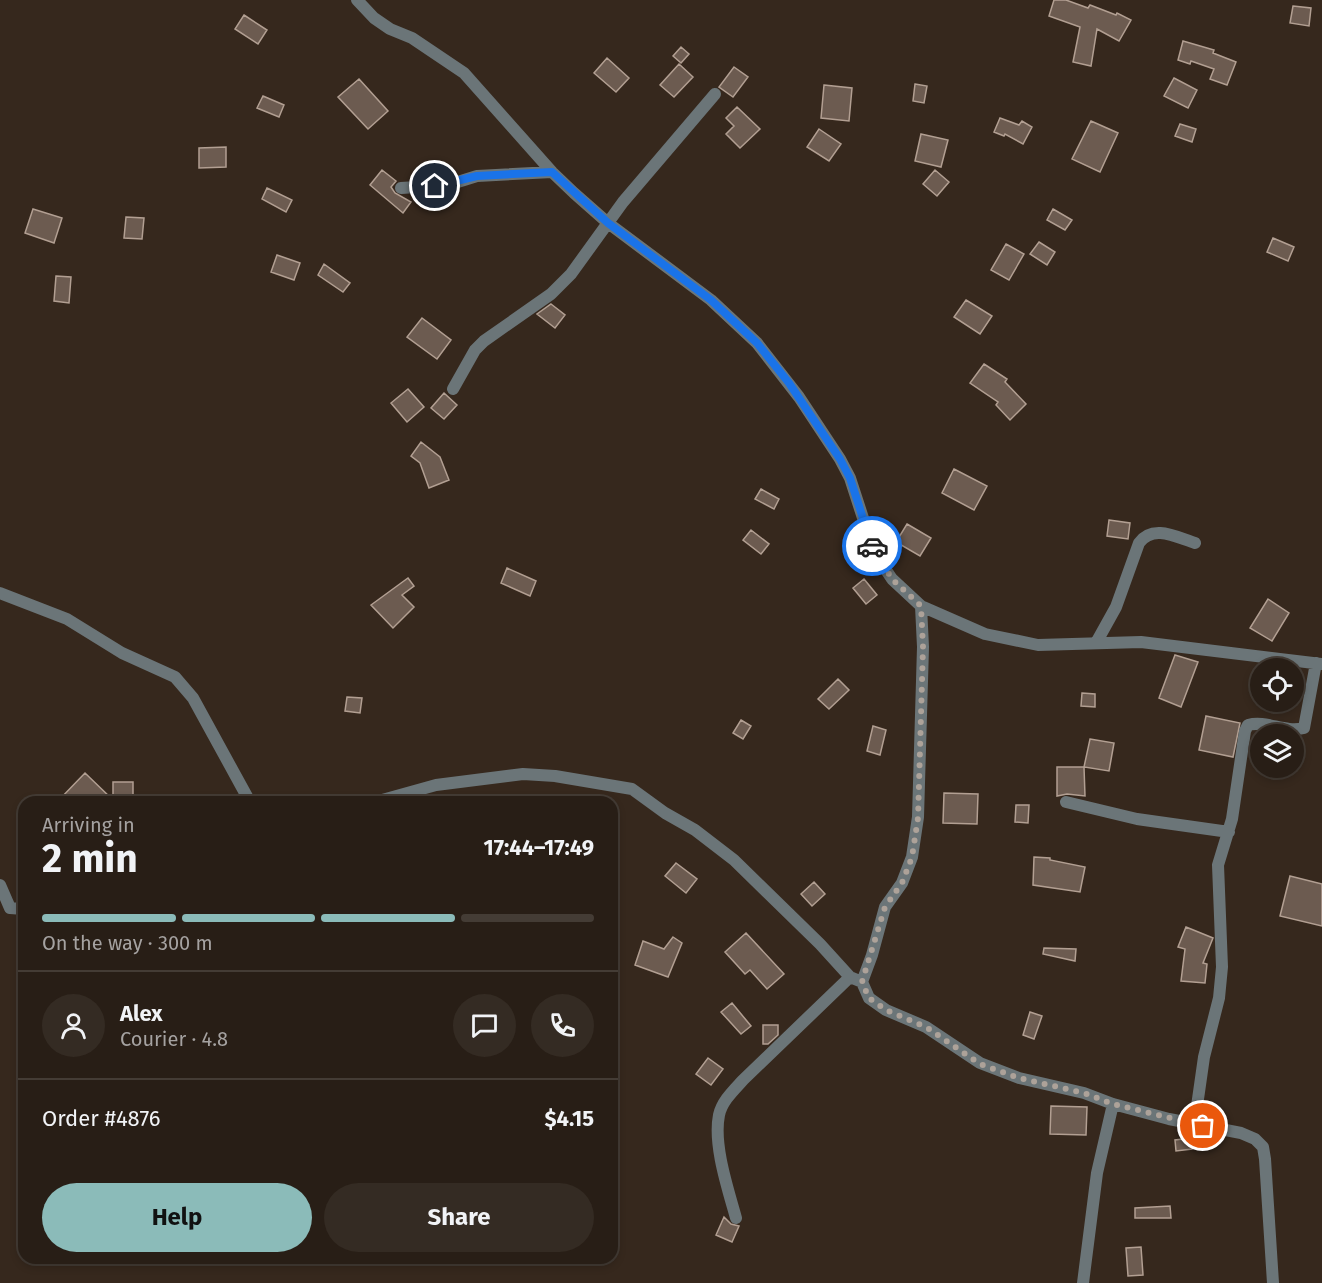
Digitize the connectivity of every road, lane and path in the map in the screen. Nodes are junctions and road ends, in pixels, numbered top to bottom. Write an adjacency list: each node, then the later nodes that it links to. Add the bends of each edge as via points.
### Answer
1 (357, 0): 3 (street, via 390,29 412,38 464,73)
2 (715, 94): 5 (street)
3 (552, 172): 4 (street, via 477,176 448,185); 5 (street)
4 (401, 188)
5 (608, 223): 6 (street, via 571,274 551,294 475,350); 9 (street, via 737,322 779,369 850,478 874,552 892,579)
6 (453, 389)
7 (1195, 543): 10 (street, via 1157,531 1144,536 1116,607)
8 (0, 593): 12 (street, via 67,619 122,652 175,677 193,698)
9 (921, 606): 10 (street, via 1007,640 1038,645); 18 (street, via 918,818 912,857 902,883 885,907)
10 (1096, 643): 11 (street, via 1141,642)
11 (1319, 664): 15 (street, via 1304,728 1286,730 1256,723 1245,731)
12 (247, 796)
13 (397, 796): 18 (street, via 436,785 524,774 632,789 734,860)
14 (1066, 802): 15 (street, via 1137,819)
15 (1229, 832): 20 (street, via 1218,865 1222,968 1197,1106)
16 (0, 885): 17 (street, via 10,908)
17 (18, 909)
18 (856, 979): 19 (street, via 869,998 886,1010 926,1027 980,1064); 21 (street, via 728,1096 719,1114 722,1161)
19 (1113, 1104): 20 (street); 22 (street, via 1097,1173)
20 (1203, 1126): 23 (street, via 1241,1133 1263,1147)
21 (736, 1218)
22 (1083, 1283)
23 (1273, 1283)

